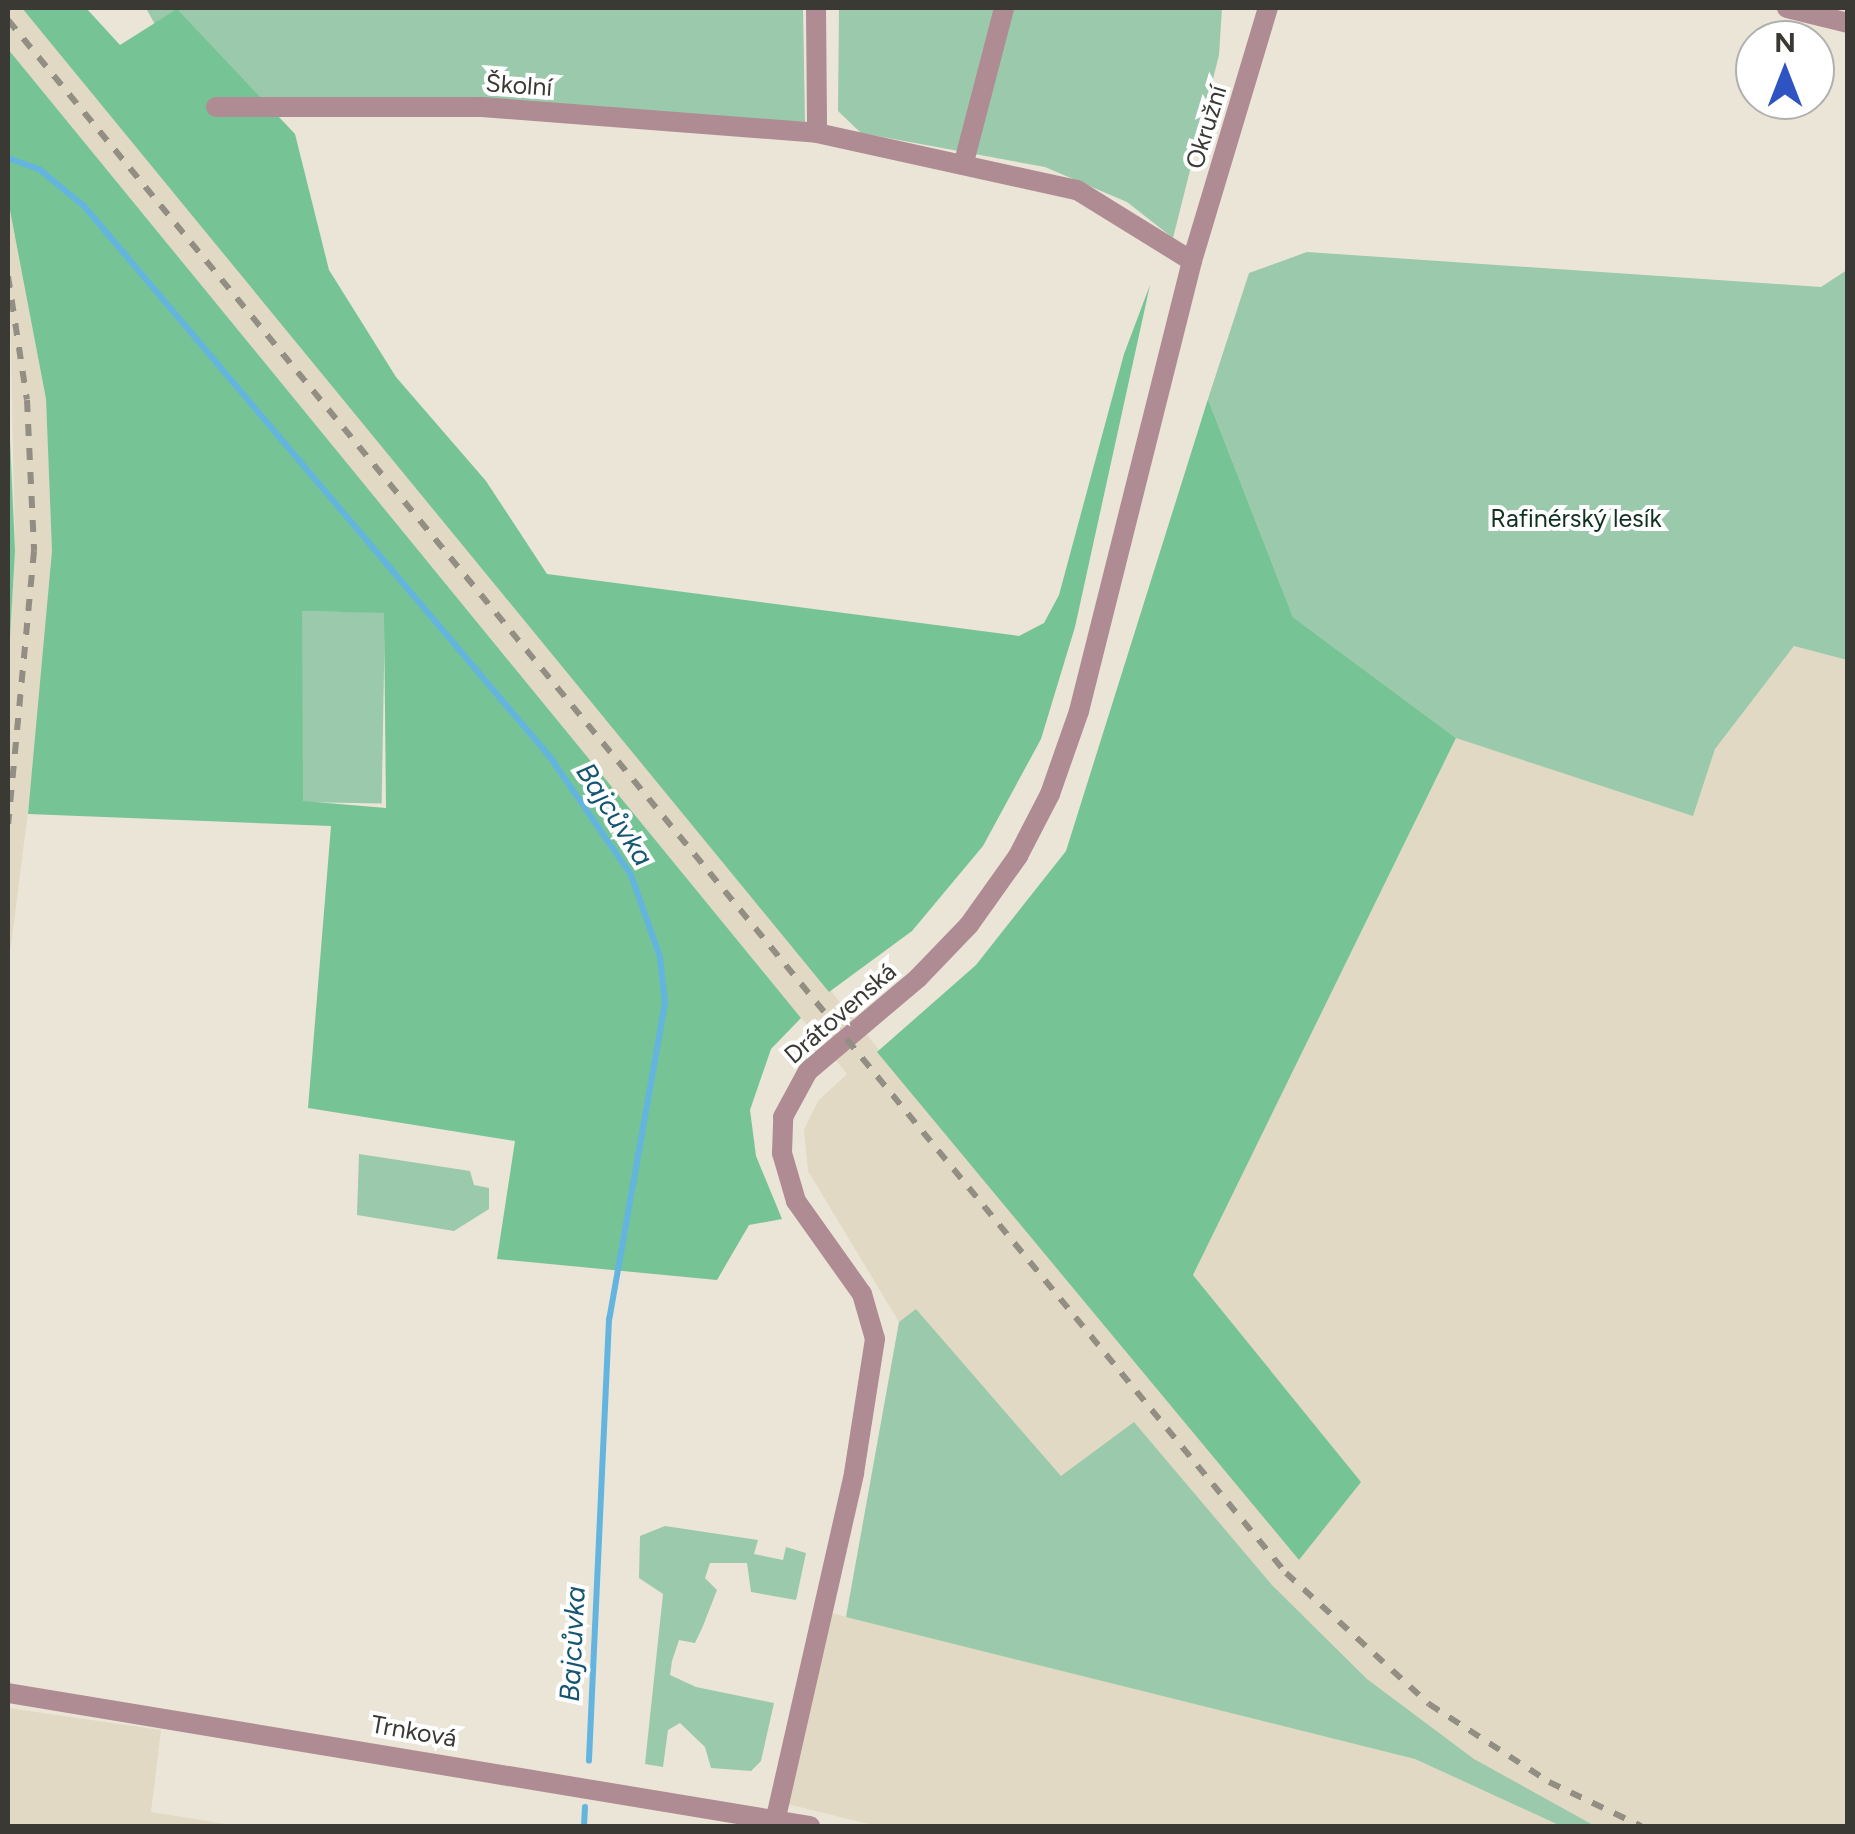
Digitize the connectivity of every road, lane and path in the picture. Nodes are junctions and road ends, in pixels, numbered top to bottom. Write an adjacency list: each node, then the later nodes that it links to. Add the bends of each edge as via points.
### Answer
1 (816, 8): 7 (street)
2 (1004, 8): 8 (street)
3 (1268, 8): 9 (street, Okružní)
4 (1786, 8): 5 (street)
5 (1848, 23)
6 (216, 107): 7 (street, Školní, via 482,107)
7 (817, 133): 8 (street, Školní)
8 (964, 162): 9 (street, Školní, via 1103,200)
9 (1192, 261): 11 (street, Drátovenská, via 1102,626 1050,794 1018,856 969,925 822,1058 788,1100 782,1153 796,1201 862,1294 874,1328 875,1360)
10 (8, 1692): 11 (street, Trnková)
11 (775, 1822): 12 (street, Trnková)
12 (810, 1826)

